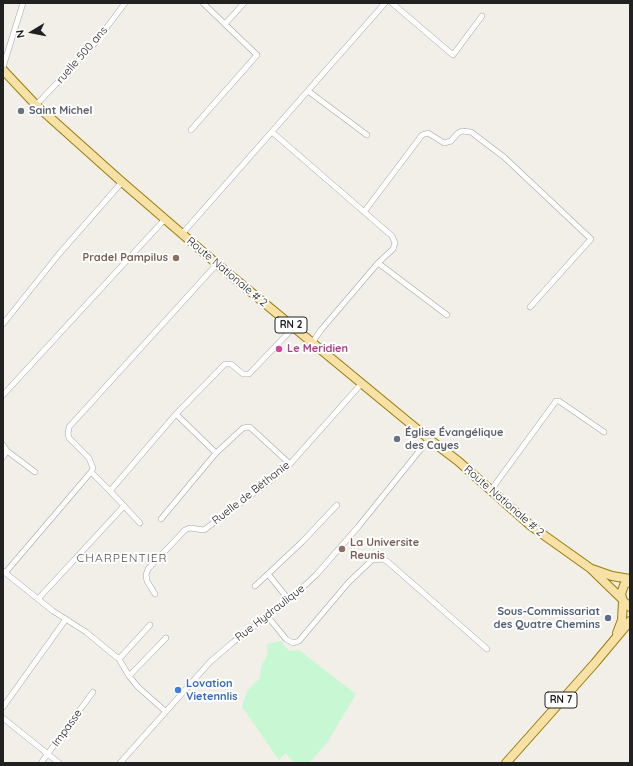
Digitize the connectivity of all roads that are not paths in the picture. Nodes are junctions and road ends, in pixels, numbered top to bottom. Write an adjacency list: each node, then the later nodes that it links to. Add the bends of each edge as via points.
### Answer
1 (23, 3): 9 (street)
2 (125, 3): 12 (street, ruelle 500 ans, via 95,43)
3 (203, 3): 8 (street)
4 (244, 3): 8 (street)
5 (385, 3): 11 (street)
6 (392, 3): 7 (street, via 453,55)
7 (482, 16)
8 (225, 24): 13 (street, via 257,55)
9 (3, 67)
10 (3, 70): 12 (main road, Route Nationale # 2 / RN 2)
11 (308, 91): 14 (street); 15 (street)
12 (36, 105): 16 (main road, Route Nationale # 2 / RN 2)
13 (191, 130)
14 (272, 132): 17 (street); 19 (street)
15 (366, 135)
16 (122, 182): 18 (main road, Route Nationale # 2 / RN 2); 24 (street, via 59,254)
17 (364, 212): 20 (street, via 395,243); 22 (street, via 422,135 431,134 444,143 451,141 462,131 471,132 504,157 591,239)
18 (165, 219): 19 (main road, Route Nationale # 2 / RN 2); 28 (street)
19 (182, 234): 21 (main road, Route Nationale # 2 / RN 2)
20 (378, 263): 23 (street); 26 (street, via 320,330)
21 (218, 264): 25 (main road, Route Nationale # 2 / RN 2); 38 (street, via 69,427 69,438 89,458 93,468)
22 (530, 307)
23 (447, 315)
24 (3, 324)
25 (294, 327): 26 (main road, Route Nationale # 2 / RN 2); 29 (street, via 251,373 243,374 231,364 225,364)
26 (312, 343): 27 (main road, Route Nationale # 2 / RN 2)
27 (362, 383): 31 (main road, Route Nationale # 2 / RN 2); 36 (street, Ruelle de Béthanie)
28 (3, 395)
29 (176, 414): 34 (street); 40 (street)
30 (604, 432): 39 (street, via 559,401 554,402)
31 (429, 439): 39 (main road, Route Nationale # 2 / RN 2); 52 (street, Rue Hydraulique, via 327,563)
32 (3, 445): 33 (street)
33 (7, 451): 35 (street); 37 (street)
34 (216, 453): 36 (street, via 246,426); 43 (street)
35 (3, 458)
36 (290, 464): 50 (street, Ruelle de Béthanie, via 204,530 185,530 148,569 147,581)
37 (35, 472)
38 (91, 472): 40 (street); 46 (street)
39 (491, 490): 45 (main road, Route Nationale # 2 / RN 2, via 532,526)
40 (110, 491): 42 (street)
41 (337, 505): 47 (street)
42 (124, 506): 44 (street); 51 (street)
43 (161, 519)
44 (140, 523)
45 (590, 568): 48 (main road, Route Nationale # 2 / RN 2); 53 (main road, Route Nationale # 2 / RN 2)
46 (4, 572): 51 (street)
47 (268, 574): 49 (street); 52 (street)
48 (630, 580): 53 (main road, via 622,588)
49 (255, 586)
50 (155, 594)
51 (38, 599): 56 (street)
52 (290, 600): 55 (street, Rue Hydraulique)
53 (622, 600): 54 (main road, Route Nationale # 2); 60 (main road, RN 7, via 622,620)
54 (630, 607)
55 (268, 617): 61 (street, via 286,639 293,643 299,641 348,583 372,560 383,559); 66 (street, Rue Hydraulique, via 210,662)
56 (66, 619): 62 (street); 65 (street)
57 (630, 620): 60 (main road, RN 7)
58 (150, 624): 62 (street)
59 (166, 638): 63 (street)
60 (616, 638): 72 (main road, RN 7)
61 (486, 650)
62 (119, 659): 63 (street)
63 (129, 676): 66 (street)
64 (93, 692): 68 (street, Impasse)
65 (3, 707)
66 (165, 711): 71 (street, Rue Hydraulique)
67 (3, 718): 68 (street)
68 (48, 754): 69 (street, Impasse); 70 (street)
69 (41, 763)
70 (59, 763)
71 (120, 763)
72 (506, 763)

